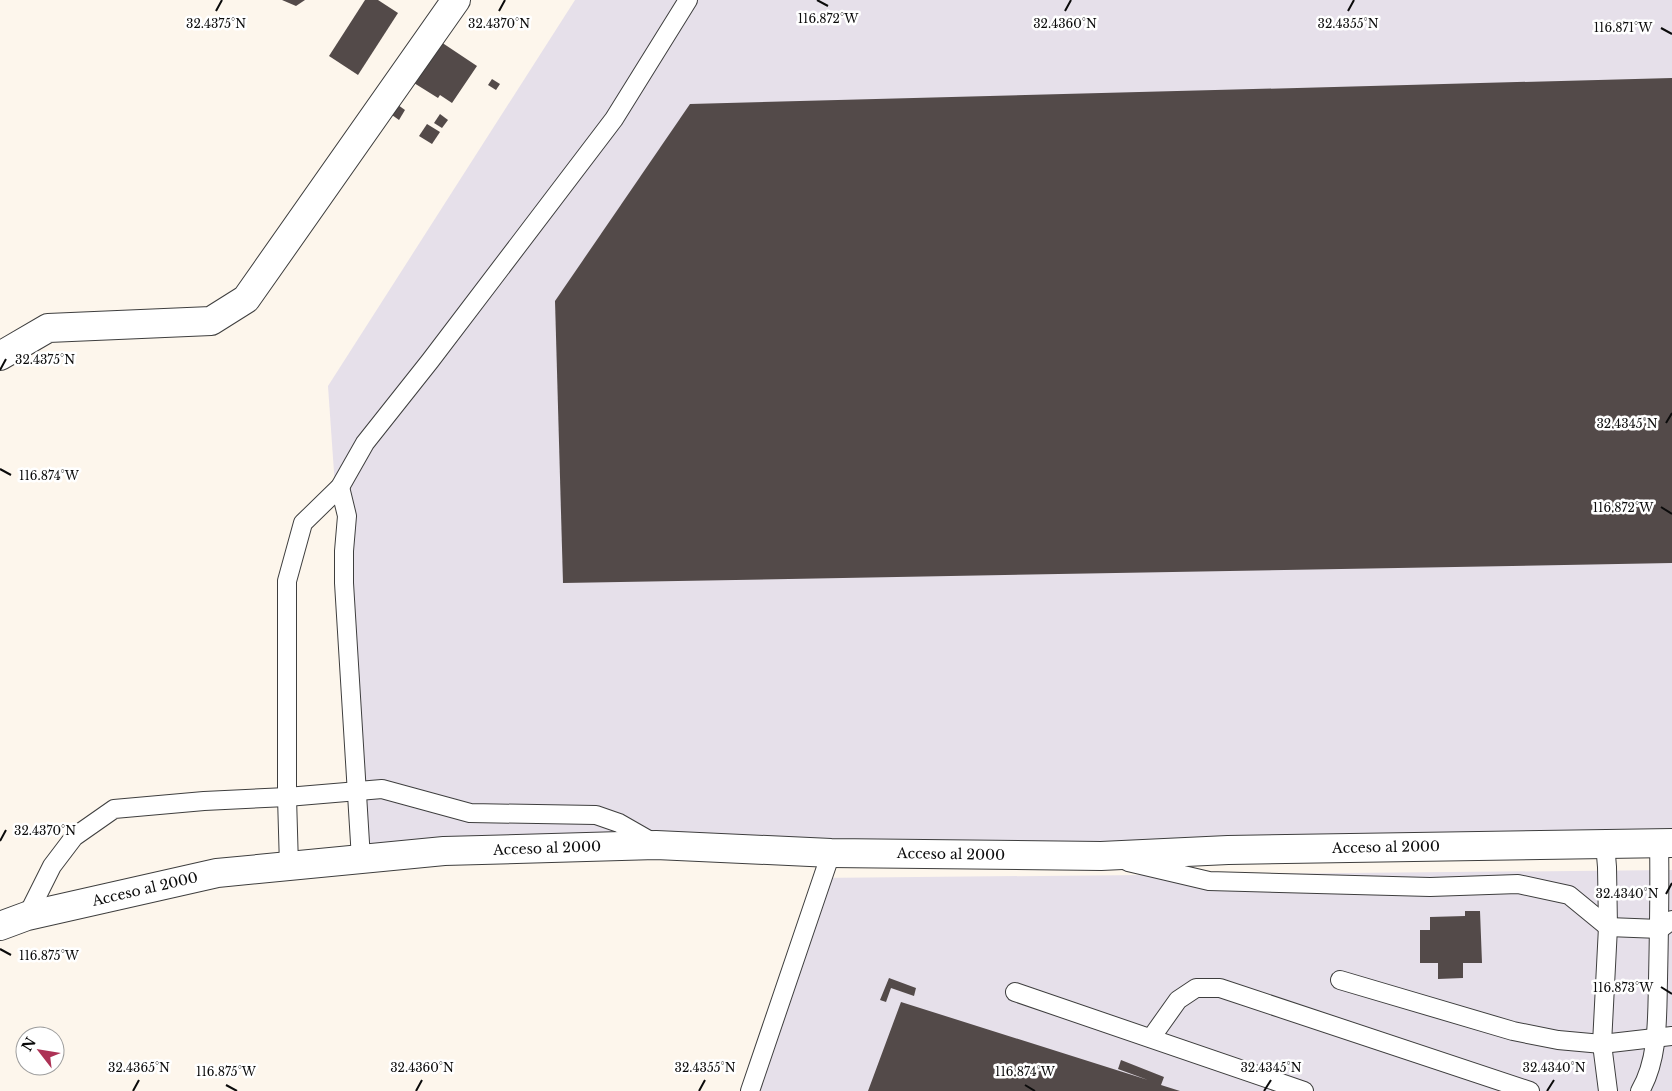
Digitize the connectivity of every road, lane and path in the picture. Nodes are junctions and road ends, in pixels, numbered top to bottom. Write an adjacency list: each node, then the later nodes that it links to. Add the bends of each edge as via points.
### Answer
1 (456, 0): 3 (street, via 246,299 211,321 48,328)
2 (688, 0): 4 (lane, via 614,119 365,442)
3 (0, 356)
4 (340, 487): 5 (lane, via 347,516 344,583); 6 (lane, via 303,523 287,581)
5 (356, 790): 6 (lane); 9 (lane, via 382,789 470,813 596,815 619,823); 12 (lane)
6 (287, 797): 13 (lane); 14 (lane, via 114,809 74,837 52,866)
7 (1605, 843): 8 (street, Acceso al 2000); 11 (street, Acceso al 2000, via 1228,850); 17 (lane)
8 (1666, 843): 15 (lane)
9 (656, 845): 10 (street, Acceso al 2000); 12 (street, Acceso al 2000, via 444,850)
10 (831, 852): 11 (street, Acceso al 2000); 23 (lane)
11 (1100, 856): 17 (lane, Acceso al 2000, via 1209,881 1430,887 1518,884 1568,894)
12 (361, 859): 13 (street, Acceso al 2000)
13 (290, 866): 14 (street, Acceso al 2000, via 217,873)
14 (28, 916): 16 (street, Acceso al 2000)
15 (1666, 924): 17 (lane); 20 (lane)
16 (0, 926)
17 (1608, 927): 22 (lane)
18 (1340, 980): 22 (lane, via 1513,1031)
19 (1014, 992): 21 (lane)
20 (1664, 1037): 22 (lane); 27 (lane)
21 (1151, 1038): 24 (lane); 25 (lane, via 1178,1000 1196,988 1220,988)
22 (1602, 1044): 26 (lane)
23 (750, 1091)
24 (1304, 1091)
25 (1530, 1091)
26 (1608, 1091)
27 (1640, 1091)

